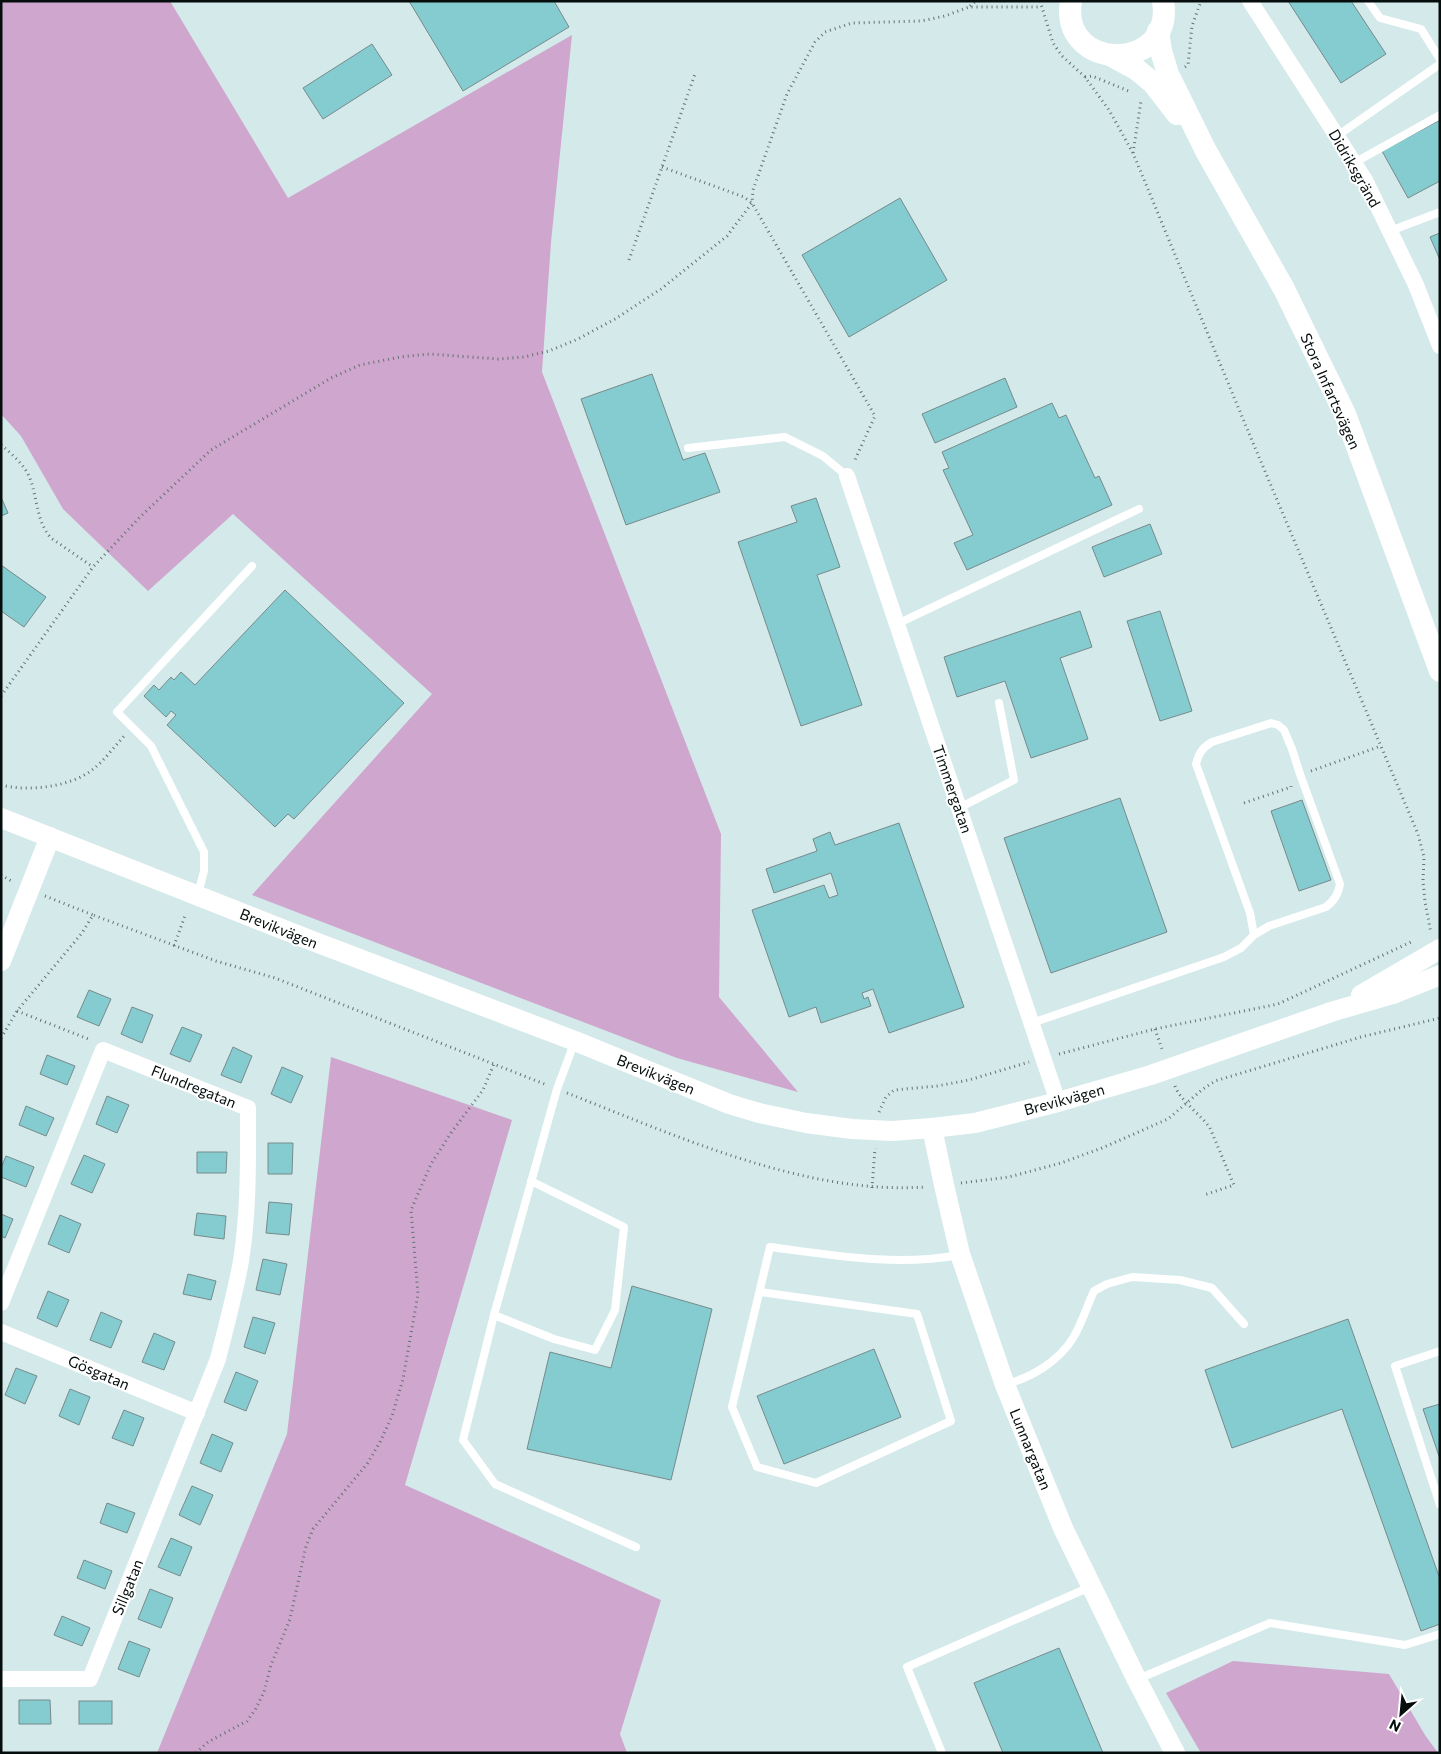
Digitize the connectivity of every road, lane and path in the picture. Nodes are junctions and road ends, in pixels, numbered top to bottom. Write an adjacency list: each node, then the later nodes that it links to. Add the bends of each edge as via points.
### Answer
1 (976, 1): 7 (path)
2 (1040, 1): 8 (path)
3 (1071, 1): 10 (main road, Stora Infartsvägen, via 1072,22 1080,39 1094,50)
4 (1250, 1): 16 (street, Didriksgränd)
5 (1368, 1): 11 (lane, via 1380,18 1421,29)
6 (1164, 2): 9 (main road)
7 (969, 6): 8 (path); 21 (path, via 921,21 852,23 825,32 815,42 786,94 753,190)
8 (1041, 7): 18 (path, via 1053,43 1104,103)
9 (1158, 31): 10 (main road, via 1139,51); 17 (main road, Stora Infartsvägen, via 1168,74)
10 (1112, 56): 17 (main road, Stora Infartsvägen, via 1153,83)
11 (1440, 59)
12 (1440, 64): 16 (lane)
13 (695, 74): 20 (path)
14 (1140, 93): 18 (path)
15 (1440, 115): 19 (lane)
16 (1337, 136): 19 (street, Didriksgränd)
17 (1206, 151): 33 (main road, Stora Infartsvägen, via 1284,289 1345,414)
18 (1133, 154): 48 (path, via 1418,834 1424,856 1424,895)
19 (1354, 163): 23 (street, Didriksgränd)
20 (662, 167): 21 (path, via 744,197); 24 (path)
21 (752, 203): 28 (path, via 875,416); 31 (path, via 727,236 668,284 578,339 524,357 498,359 429,354 400,357 360,365 331,378 211,450)
22 (1440, 212): 23 (lane)
23 (1390, 231): 25 (street, Didriksgränd)
24 (629, 260)
25 (1440, 346)
26 (1, 444): 31 (path, via 29,475 45,532)
27 (688, 448): 28 (lane, via 785,438 823,456)
28 (847, 476): 32 (street, Timmergatan)
29 (1139, 509): 32 (lane)
30 (252, 566): 37 (lane, via 117,712)
31 (93, 567): 35 (path)
32 (897, 624): 39 (street, Timmergatan)
33 (1435, 652): 34 (main road, Stora Infartsvägen)
34 (1440, 671)
35 (1, 696)
36 (999, 703): 39 (lane, via 1014,780)
37 (132, 727): 38 (path, via 93,769 82,776 44,787); 45 (lane, via 151,746 204,852 204,871)
38 (1, 785)
39 (959, 808): 58 (street, Timmergatan)
40 (1, 818): 41 (street, Brevikvägen)
41 (50, 838): 45 (street, Brevikvägen); 54 (street)
42 (1, 875): 43 (path)
43 (18, 884)
44 (41, 894): 47 (path)
45 (198, 896): 60 (street, Brevikvägen)
46 (186, 913): 52 (path)
47 (93, 915)
48 (1430, 931): 50 (path); 53 (path)
49 (1254, 935): 49 (lane, via 1269,926 1326,907 1334,901 1340,884 1284,730 1271,723 1212,742 1198,754 1196,764 1250,914); 58 (lane, via 1242,948 1224,957)
50 (1424, 935)
51 (1418, 939): 59 (path, via 1278,1004)
52 (174, 946)
53 (1439, 950): 57 (street, Brevikvägen)
54 (1, 961)
55 (1440, 975): 57 (street, Brevikvägen, via 1393,994)
56 (17, 1011): 61 (path, via 95,1042)
57 (1334, 1011): 64 (street, Brevikvägen)
58 (1032, 1024): 62 (street, Timmergatan)
59 (1155, 1029): 62 (path); 64 (path)
60 (575, 1041): 67 (street, Brevikvägen, via 721,1101 759,1113 806,1123); 68 (lane)
61 (103, 1050): 75 (street); 81 (street, Flundregatan, via 248,1108 247,1203 241,1260 218,1359)
62 (1043, 1058): 65 (street, Timmergatan); 67 (path, via 969,1080 894,1090 886,1097)
63 (494, 1064): 88 (path, via 483,1090 431,1164 411,1210 418,1294 403,1379 392,1416 367,1464 313,1529 306,1546 290,1619 255,1710 247,1721 208,1742)
64 (1168, 1068): 65 (street, Brevikvägen); 72 (path, via 1177,1093 1210,1128 1234,1186)
65 (1058, 1102): 66 (street, Brevikvägen, via 975,1123)
66 (932, 1128): 67 (street, Brevikvägen); 73 (street, Lunnargatan)
67 (876, 1130): 70 (path)
68 (532, 1181): 76 (lane); 76 (lane, via 624,1227 615,1310 596,1350 554,1340)
69 (963, 1183): 71 (path)
70 (872, 1188)
71 (964, 1192)
72 (1204, 1195)
73 (960, 1254): 74 (lane, via 933,1260 878,1260 770,1248); 80 (street, Lunnargatan)
74 (760, 1292): 74 (lane, via 732,1407 757,1467 816,1483 951,1422 917,1314)
75 (1, 1303)
76 (494, 1315): 83 (lane, via 463,1440 495,1484)
77 (1244, 1324): 80 (lane, via 1212,1288 1180,1280 1132,1276 1094,1291 1073,1338 1060,1353 1020,1381)
78 (1, 1332): 81 (street, Gösgatan)
79 (1440, 1351): 82 (lane, via 1395,1366)
80 (1005, 1384): 84 (street, Lunnargatan)
81 (197, 1413): 86 (street, Sillgatan, via 90,1679)
82 (1440, 1505)
83 (636, 1546)
84 (1090, 1586): 87 (street, Lunnargatan); 89 (lane, via 907,1666)
85 (1440, 1634): 87 (lane, via 1405,1645 1270,1624)
86 (1, 1679)
87 (1137, 1680): 90 (street, Lunnargatan)
88 (196, 1753)
89 (942, 1753)
90 (1175, 1753)

